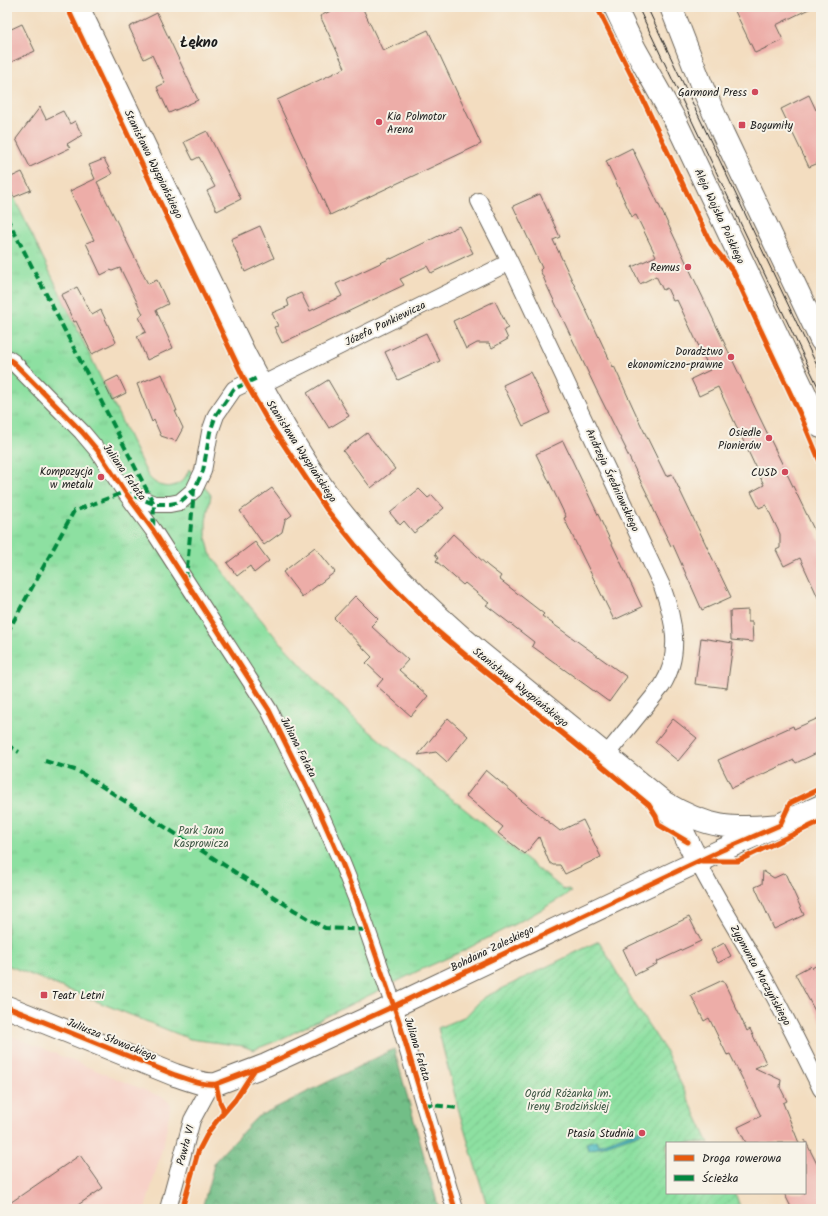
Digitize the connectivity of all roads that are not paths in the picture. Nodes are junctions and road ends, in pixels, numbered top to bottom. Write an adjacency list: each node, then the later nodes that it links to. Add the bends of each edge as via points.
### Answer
1 (78, 7): 8 (street, Stanisława Wyspiańskiego)
2 (615, 7): 9 (street, Aleja Wojska Polskiego, via 635,49 676,122)
3 (671, 7): 6 (street, via 723,134)
4 (479, 201): 5 (street, Andrzeja Średniawskiego)
5 (510, 262): 8 (street, Józefa Pankiewicza); 11 (street, Andrzeja Średniawskiego, via 662,586 672,617 674,653 666,681)
6 (821, 340)
7 (7, 358): 10 (street, Juliana Fałata, via 82,432)
8 (259, 382): 10 (street, Józefa Pankiewicza, via 234,389 216,415 210,432 203,471 194,490 180,502 154,504); 11 (street, Stanisława Wyspiańskiego, via 328,494 391,570 449,627)
9 (821, 427)
10 (125, 492): 16 (street, Juliana Fałata, via 153,530 269,710 342,863)
11 (606, 755): 12 (street, Stanisława Wyspiańskiego)
12 (656, 796): 14 (street, Stanisława Wyspiańskiego, via 683,813 716,825 750,828); 15 (street, Stanisława Wyspiańskiego, via 677,821)
13 (821, 806): 14 (street, Bohdana Zaleskiego)
14 (780, 825): 15 (street, Bohdana Zaleskiego)
15 (698, 862): 16 (street, Bohdana Zaleskiego); 19 (street, Zygmunta Moczyńskiego, via 711,889 777,1001)
16 (394, 1006): 18 (street, Bohdana Zaleskiego, via 266,1065); 21 (street, Juliana Fałata)
17 (7, 1007): 18 (street, Juliusza Słowackiego, via 175,1075)
18 (211, 1085): 20 (street, Pawła VI, via 192,1120)
19 (821, 1089)
20 (168, 1209)
21 (455, 1209)

